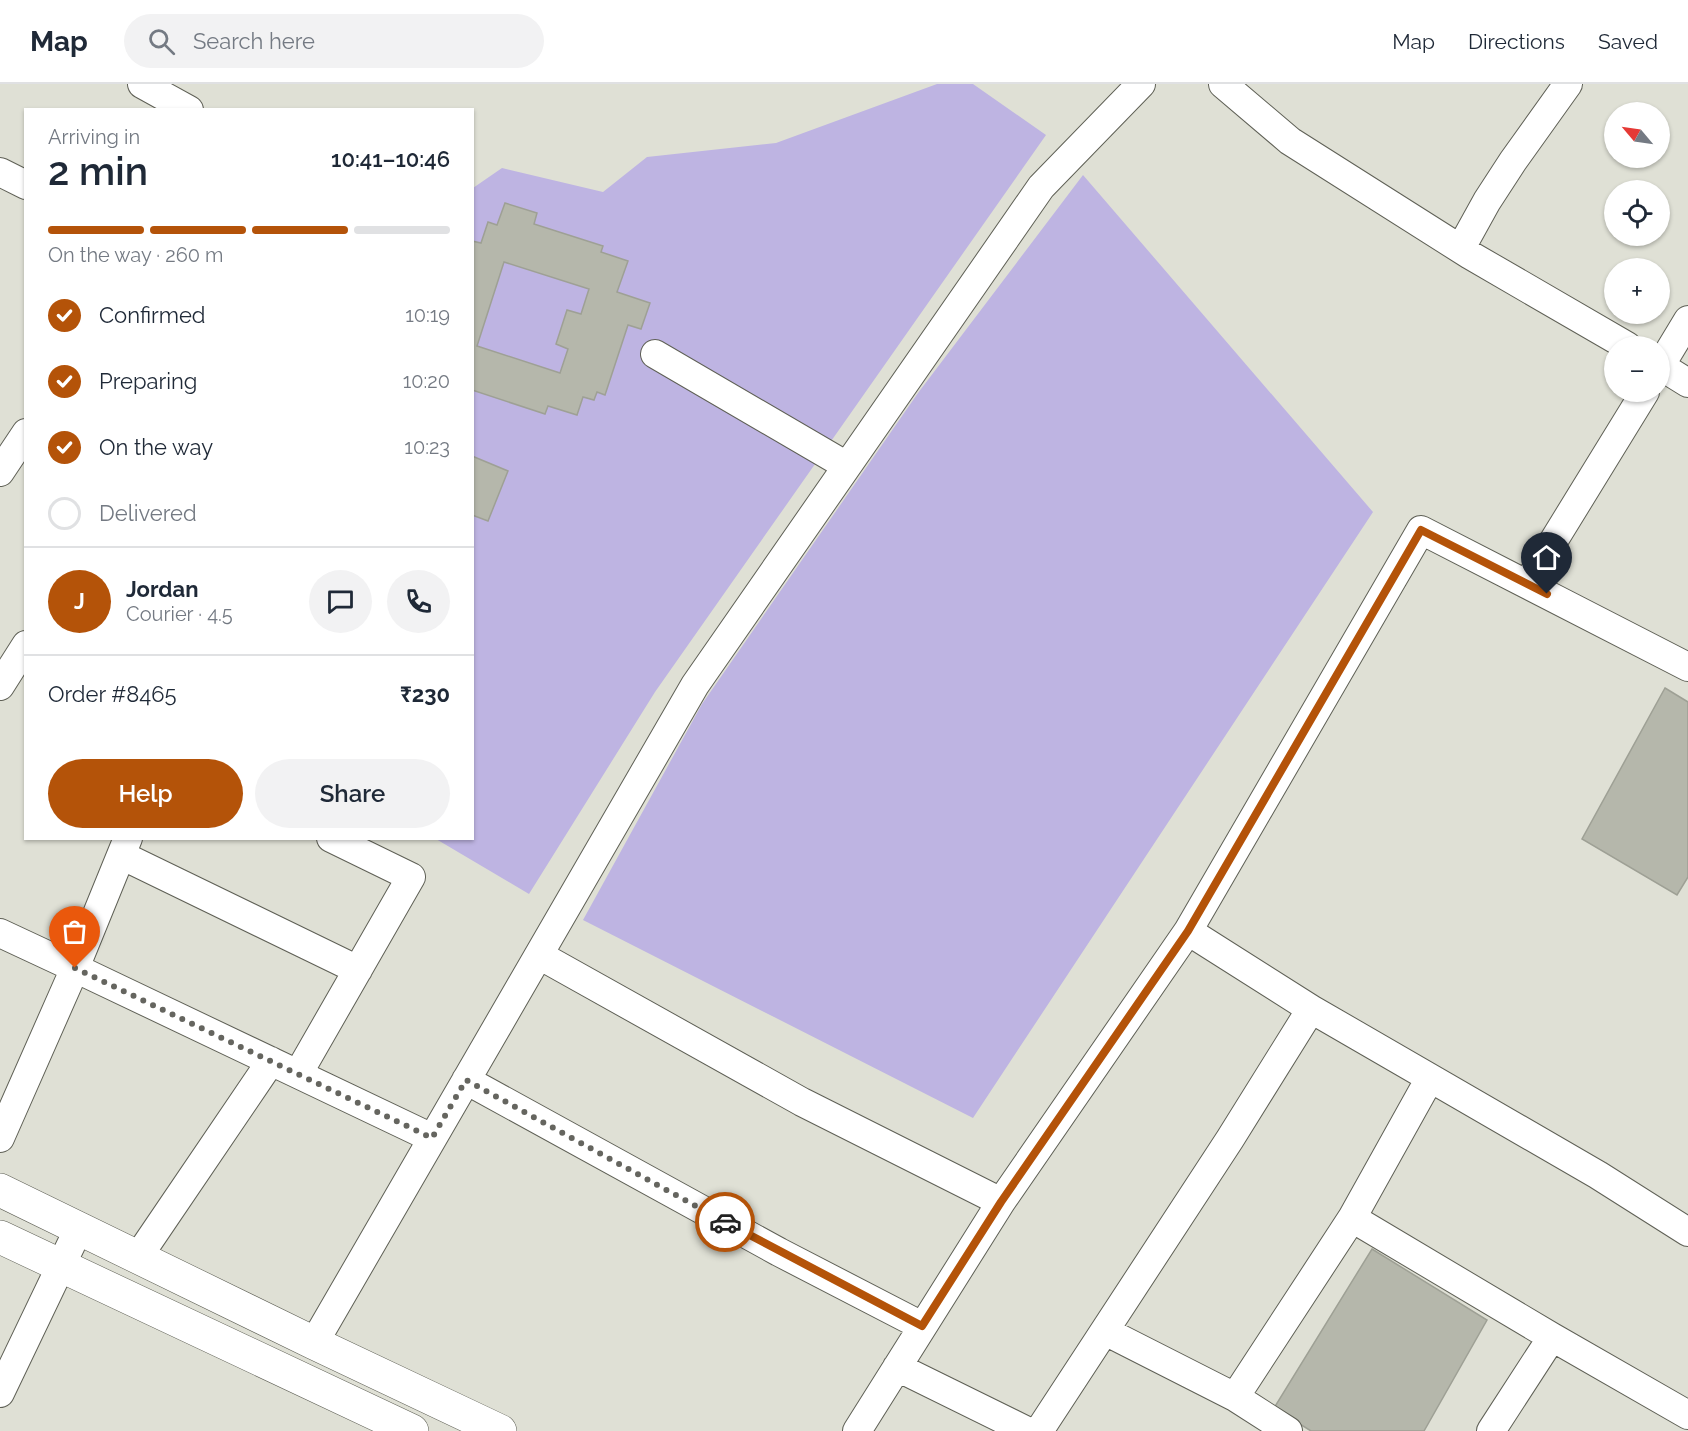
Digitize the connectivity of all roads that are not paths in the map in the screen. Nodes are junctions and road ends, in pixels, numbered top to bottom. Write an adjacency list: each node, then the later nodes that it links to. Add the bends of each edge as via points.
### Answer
1 (142, 84): 5 (street)
2 (1141, 84): 17 (street, via 1041,187)
3 (1223, 84): 8 (street, via 1290,141)
4 (1568, 84): 8 (street, via 1513,161)
5 (184, 99)
6 (0, 172): 7 (street)
7 (24, 184)
8 (1461, 248): 10 (street)
9 (1688, 320): 11 (street)
10 (1610, 336)
11 (1670, 349)
12 (655, 354): 17 (street)
13 (1670, 372): 14 (street)
14 (1688, 382)
15 (1638, 402): 19 (street)
16 (24, 436): 18 (street)
17 (847, 466): 27 (street, via 695,685)
18 (0, 472)
19 (1527, 584): 21 (street); 25 (street, via 1421,530)
20 (24, 648): 22 (street)
21 (1688, 667)
22 (0, 686)
23 (335, 840): 29 (street, via 411,877)
24 (124, 847): 28 (street); 29 (street)
25 (1188, 931): 30 (street); 38 (street)
26 (0, 933): 28 (street)
27 (539, 955): 34 (street); 38 (street, via 801,1101)
28 (75, 968): 31 (street); 35 (street)
29 (358, 970): 32 (street)
30 (1311, 1009): 33 (street); 46 (street)
31 (271, 1061): 32 (street); 43 (street)
32 (298, 1074): 36 (street)
33 (1430, 1078): 39 (street); 41 (street)
34 (466, 1080): 36 (street); 45 (street)
35 (0, 1138)
36 (432, 1138): 48 (street)
37 (0, 1190): 40 (main road)
38 (1001, 1202): 45 (street)
39 (1352, 1218): 47 (street); 51 (street)
40 (79, 1228): 43 (main road); 44 (street)
41 (1688, 1232)
42 (0, 1237): 44 (main road)
43 (138, 1257): 48 (main road)
44 (60, 1266): 50 (street); 53 (main road)
45 (922, 1326): 49 (street)
46 (1105, 1331): 51 (street); 57 (street)
47 (1552, 1337): 52 (street); 59 (street)
48 (314, 1343): 54 (main road)
49 (897, 1367): 55 (street); 56 (street)
50 (0, 1393)
51 (1235, 1397): 58 (street)
52 (1688, 1415)
53 (412, 1431)
54 (500, 1431)
55 (857, 1431)
56 (1027, 1431)
57 (1039, 1431)
58 (1288, 1431)
59 (1491, 1431)

